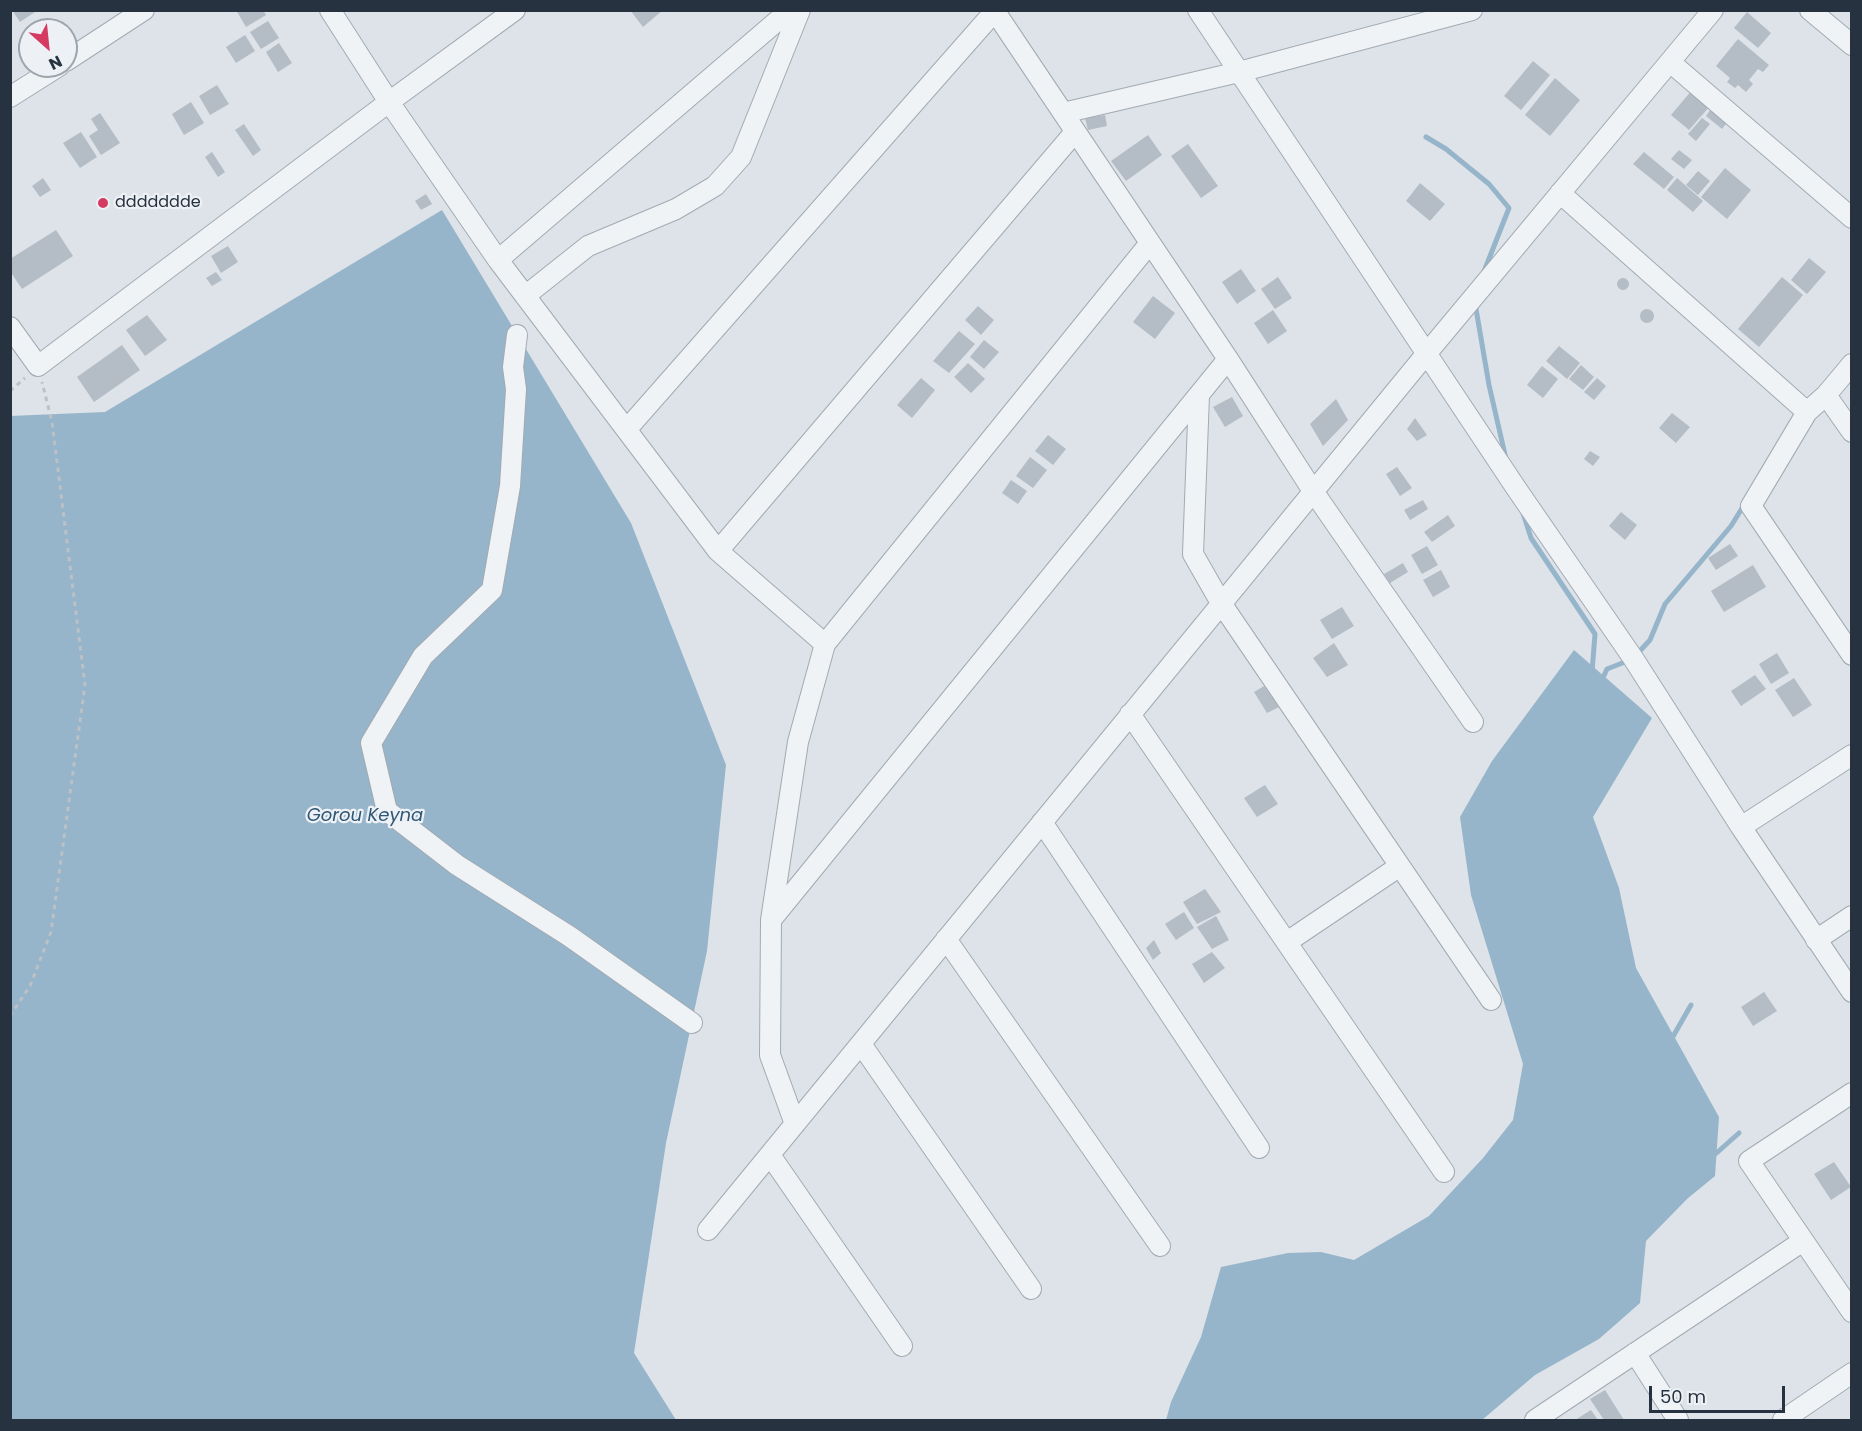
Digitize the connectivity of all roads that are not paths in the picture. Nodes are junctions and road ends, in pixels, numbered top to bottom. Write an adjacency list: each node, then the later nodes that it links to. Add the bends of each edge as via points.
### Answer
1 (144, 10): 12 (street)
2 (330, 10): 17 (street)
3 (515, 10): 17 (street)
4 (790, 10): 23 (street)
5 (800, 10): 24 (street, via 741,157 715,186 676,209 588,246)
6 (1198, 10): 14 (street)
7 (1472, 10): 14 (street)
8 (1713, 10): 13 (street)
9 (1810, 10): 11 (street)
10 (992, 11): 18 (street); 33 (street)
11 (1851, 45)
12 (78, 53)
13 (1670, 62): 20 (street); 21 (street)
14 (1239, 72): 18 (street); 27 (street)
15 (40, 78): 16 (street)
16 (10, 97)
17 (389, 102): 23 (street); 25 (street, via 38,366)
18 (1063, 113): 19 (street)
19 (1075, 132): 22 (street); 36 (street)
20 (1560, 193): 27 (street); 32 (street)
21 (1851, 218)
22 (1150, 243): 28 (street); 38 (street)
23 (498, 260): 24 (street)
24 (525, 296): 33 (street)
25 (10, 327)
26 (517, 335): 53 (street, via 510,486 492,590 423,656 371,742 387,811 456,865 569,936)
27 (1427, 353): 35 (street); 44 (street, via 1633,658)
28 (1228, 359): 30 (street); 35 (street)
29 (1851, 364): 31 (street)
30 (1199, 395): 37 (street, via 1193,554); 47 (street)
31 (1826, 395): 32 (street); 34 (street)
32 (1808, 412): 39 (street, via 1751,506)
33 (627, 429): 36 (street)
34 (1851, 432)
35 (1313, 491): 37 (street); 41 (street)
36 (718, 551): 38 (street)
37 (1221, 603): 40 (street); 45 (street)
38 (825, 644): 47 (street, via 798,742)
39 (1851, 656)
40 (1130, 714): 43 (street); 50 (street)
41 (1473, 722)
42 (1851, 755): 44 (street)
43 (1042, 822): 48 (street); 57 (street)
44 (1741, 827): 49 (street)
45 (1400, 866): 50 (street); 52 (street)
46 (1851, 916): 49 (street)
47 (771, 920): 56 (street, via 770,1055)
48 (946, 939): 54 (street); 62 (street)
49 (1816, 940): 51 (street)
50 (1287, 942): 59 (street)
51 (1851, 992)
52 (1491, 1000)
53 (692, 1023)
54 (861, 1044): 56 (street); 63 (street)
55 (1851, 1092): 61 (street, via 1749,1161)
56 (795, 1124): 58 (street)
57 (1258, 1148)
58 (770, 1155): 60 (street); 65 (street)
59 (1444, 1172)
60 (708, 1230)
61 (1803, 1241): 64 (street); 66 (street)
62 (1160, 1246)
63 (1031, 1289)
64 (1851, 1312)
65 (902, 1346)
66 (1635, 1353): 68 (street); 69 (street)
67 (1851, 1373): 70 (street)
68 (1535, 1420)
69 (1678, 1420)
70 (1783, 1420)

